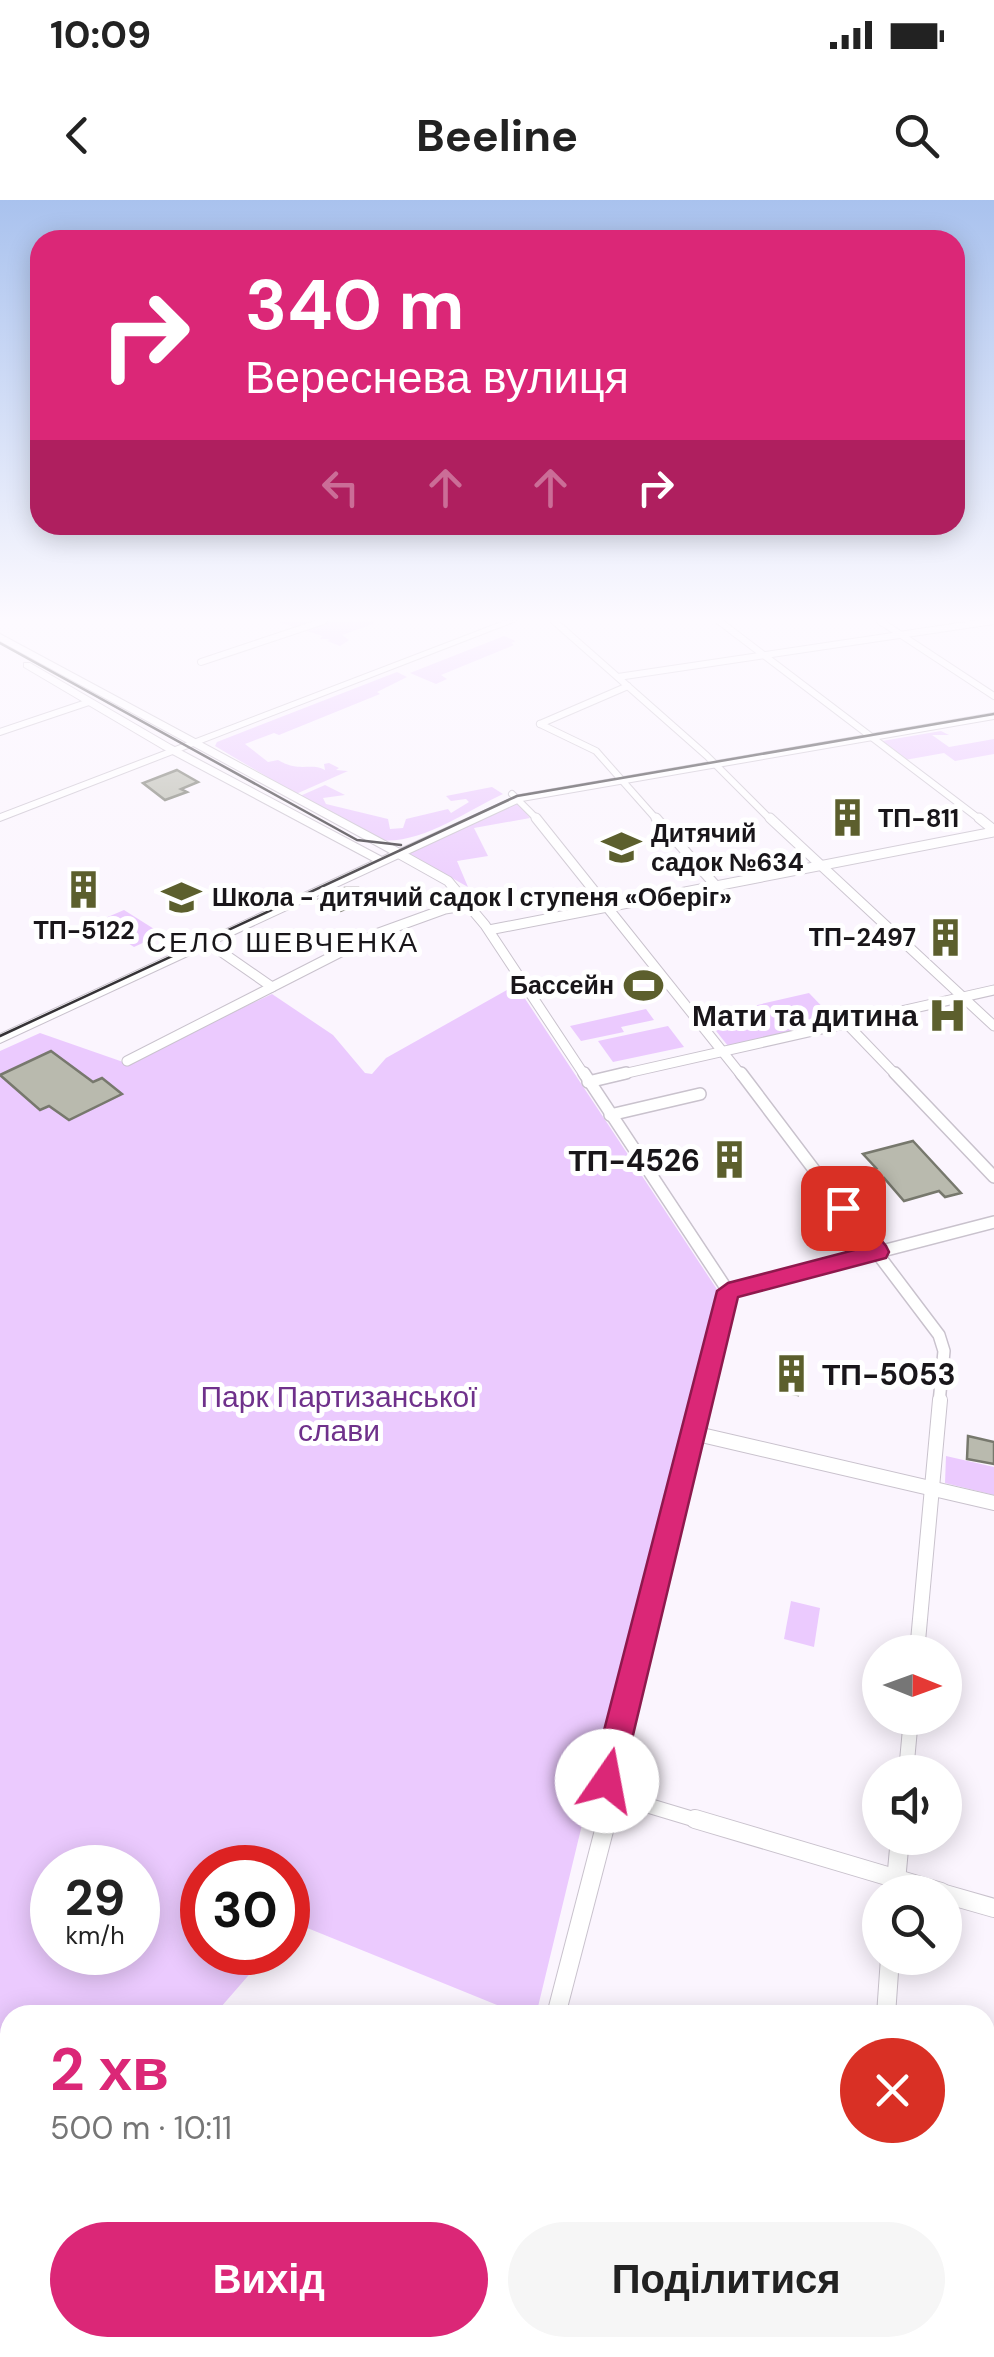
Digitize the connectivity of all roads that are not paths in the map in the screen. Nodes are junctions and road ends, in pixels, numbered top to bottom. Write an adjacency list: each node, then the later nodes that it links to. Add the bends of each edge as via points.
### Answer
1 (31, 722): 9 (street)
2 (123, 722): 12 (street)
3 (157, 722): 11 (street)
4 (254, 722): 11 (street)
5 (545, 722): 14 (street, via 540,724 596,751)
6 (668, 722): 13 (street)
7 (852, 722): 10 (street)
8 (942, 722): 10 (street)
9 (0, 732)
10 (868, 734): 13 (street); 17 (street)
11 (198, 744): 12 (street); 18 (street)
12 (176, 752): 16 (street); 18 (street)
13 (712, 761): 14 (street); 19 (street)
14 (618, 777): 15 (street); 20 (street)
15 (516, 796): 18 (street); 22 (street)
16 (0, 818)
17 (994, 831): 19 (street)
18 (385, 856): 21 (street, via 448,881); 24 (street)
19 (817, 866): 20 (street); 27 (street)
20 (716, 886): 22 (street)
21 (470, 904): 23 (street); 25 (street, via 376,934)
22 (608, 908): 23 (street); 32 (street)
23 (489, 930): 34 (street)
24 (204, 939): 25 (street); 30 (street); 31 (street)
25 (272, 987): 33 (street)
26 (994, 990): 27 (street)
27 (964, 997): 28 (street); 29 (street)
28 (847, 1024): 32 (street); 37 (street)
29 (994, 1026)
30 (0, 1030)
31 (0, 1039)
32 (725, 1053): 34 (street); 39 (street)
33 (128, 1061)
34 (588, 1082): 36 (street)
35 (700, 1094): 36 (street)
36 (610, 1115): 40 (street)
37 (994, 1177)
38 (994, 1222): 39 (street)
39 (878, 1252): 40 (street); 42 (street, via 944,1351)
40 (728, 1291): 41 (street)
41 (693, 1432): 42 (street); 45 (street, via 607,1774)
42 (932, 1488): 43 (street); 44 (street)
43 (994, 1503)
44 (919, 1635)
45 (613, 1795): 46 (street); 50 (street)
46 (862, 1875)
47 (962, 1899): 48 (street)
48 (994, 1908)
49 (889, 1975): 51 (street)
50 (559, 2005)
51 (887, 2005)

